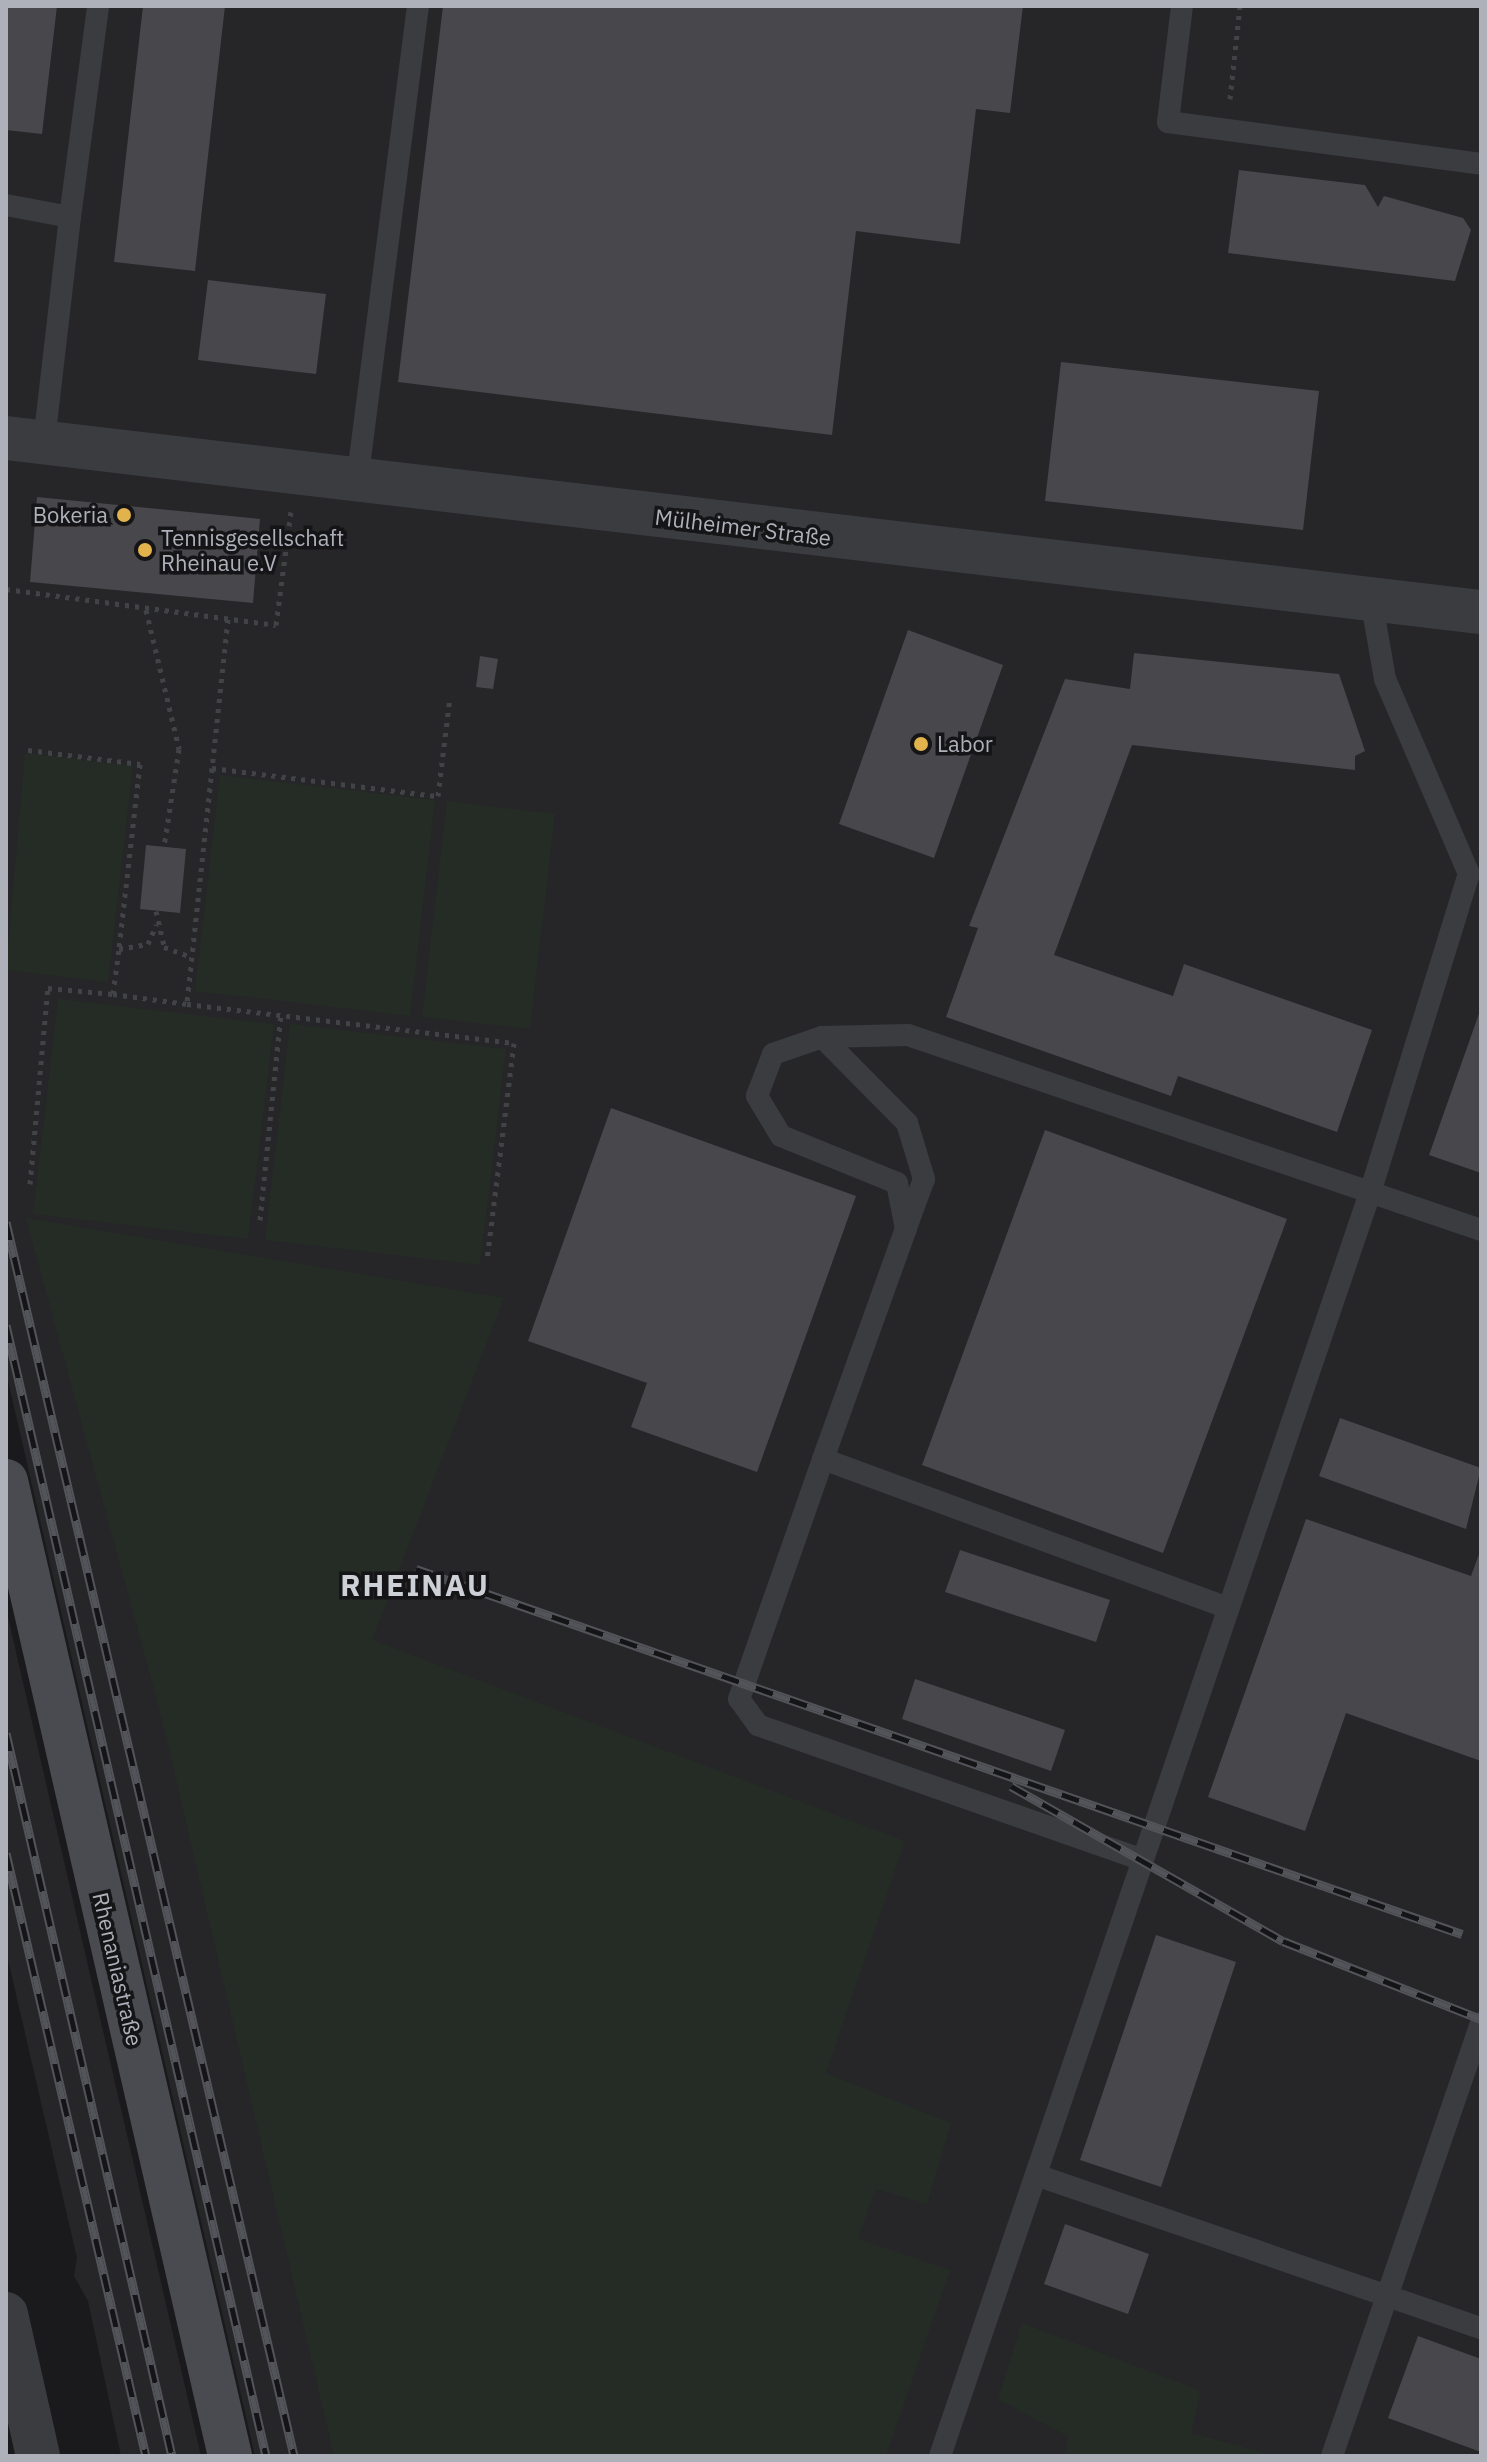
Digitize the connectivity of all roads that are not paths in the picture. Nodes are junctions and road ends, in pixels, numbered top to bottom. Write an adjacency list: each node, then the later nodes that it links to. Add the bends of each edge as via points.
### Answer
1 (98, 6): 6 (lane)
2 (418, 6): 8 (lane)
3 (1182, 6): 4 (lane, via 1168,122)
4 (1481, 164)
5 (6, 205): 6 (lane)
6 (70, 217): 7 (lane)
7 (25, 440): 8 (street, Mülheimer Straße)
8 (357, 482): 9 (street, Mülheimer Straße)
9 (1371, 599): 10 (street, Mülheimer Straße); 11 (lane, via 1385,679)
10 (1481, 612)
11 (1475, 876): 13 (lane)
12 (822, 1037): 13 (lane, via 908,1035); 14 (lane, via 907,1123 924,1179); 14 (lane, via 773,1054 757,1096 781,1136 897,1183)
13 (1370, 1193): 15 (lane); 18 (lane)
14 (906, 1229): 16 (lane)
15 (1481, 1230)
16 (823, 1459): 18 (lane); 19 (lane, via 739,1699 758,1725)
17 (6, 1481): 26 (street, Rhenaniastraße)
18 (1225, 1607): 19 (lane)
19 (1143, 1860): 21 (lane)
20 (1481, 2023): 22 (lane)
21 (1039, 2176): 22 (lane); 27 (lane)
22 (1387, 2296): 24 (lane); 28 (lane)
23 (6, 2314): 25 (street)
24 (1481, 2328)
25 (38, 2456)
26 (230, 2456)
27 (940, 2456)
28 (1332, 2456)

